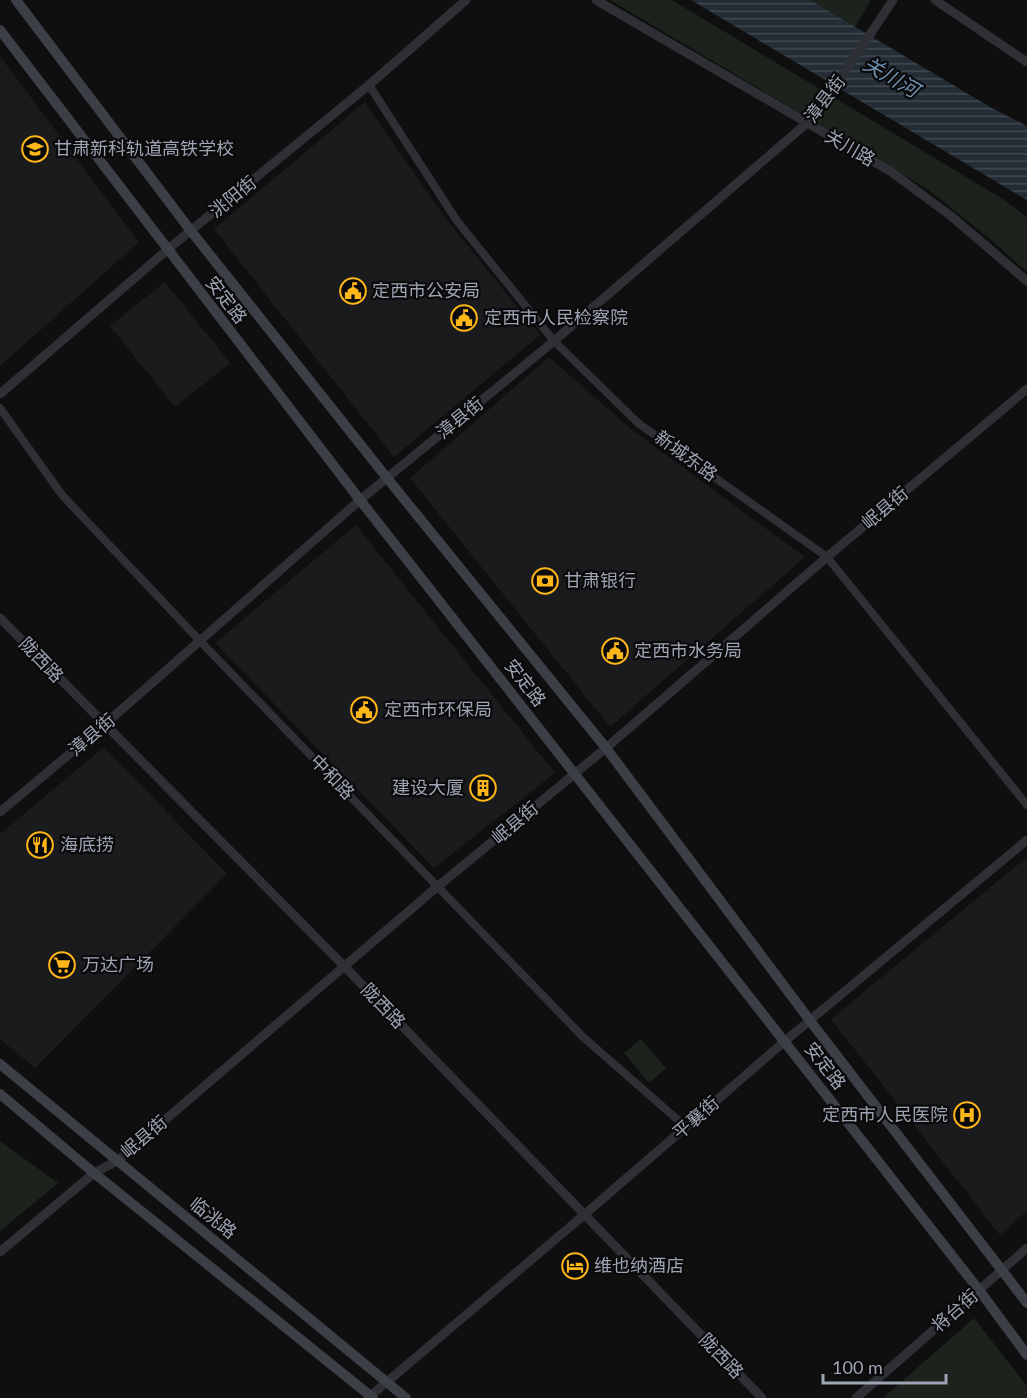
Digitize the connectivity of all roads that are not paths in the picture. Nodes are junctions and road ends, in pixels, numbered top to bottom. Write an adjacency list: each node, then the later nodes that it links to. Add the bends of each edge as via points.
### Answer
1 (16, 0): 10 (main road, 安定路)
2 (466, 0): 8 (street, 洮阳街)
3 (596, 0): 9 (street, 关川路)
4 (892, 0): 9 (street, 漳县街)
5 (935, 0): 7 (street)
6 (0, 30): 11 (main road, 安定路)
7 (1027, 62)
8 (369, 85): 10 (street, 洮阳街); 13 (street, 新城东路, via 457,221)
9 (807, 123): 12 (street, 关川路, via 898,178 951,216); 13 (street, 漳县街)
10 (192, 231): 11 (street, 洮阳街); 17 (main road, 安定路)
11 (167, 249): 15 (street, 洮阳街); 18 (main road, 安定路)
12 (1027, 281)
13 (554, 341): 17 (street, 漳县街); 19 (street, 新城东路, via 638,423)
14 (1027, 389): 19 (street, 岷县街)
15 (0, 394)
16 (0, 408): 21 (street, 中和路, via 62,495)
17 (387, 478): 18 (street, 漳县街); 23 (main road, 安定路)
18 (360, 500): 21 (street, 漳县街); 24 (main road, 安定路)
19 (827, 557): 23 (street, 岷县街); 25 (street, 新城东路)
20 (0, 618): 22 (street, 陇西路)
21 (200, 641): 22 (street, 漳县街); 28 (street, 中和路)
22 (104, 724): 26 (street, 漳县街); 29 (street, 陇西路)
23 (606, 748): 24 (street, 岷县街); 30 (main road, 安定路)
24 (575, 774): 28 (street, 岷县街); 31 (main road, 安定路)
25 (1027, 805)
26 (0, 812)
27 (1027, 840): 30 (street, 平襄街)
28 (437, 887): 29 (street, 岷县街); 34 (street, 中和路, via 583,1037)
29 (345, 967): 35 (street, 岷县街); 37 (street, 陇西路)
30 (811, 1022): 31 (street, 平襄街); 40 (main road, 安定路)
31 (785, 1041): 34 (street, 平襄街); 41 (main road, 安定路)
32 (0, 1064): 35 (main road, 临洮路)
33 (0, 1094): 36 (main road)
34 (686, 1127): 37 (street, 平襄街)
35 (117, 1161): 36 (street, 岷县街); 44 (main road, 临洮路)
36 (94, 1173): 39 (street, 岷县街); 45 (main road)
37 (584, 1215): 44 (street, 平襄街); 47 (street, 陇西路)
38 (1027, 1248): 40 (street, 将台街)
39 (0, 1252)
40 (1003, 1270): 41 (street, 将台街); 42 (main road, 安定路)
41 (979, 1290): 43 (main road, 安定路); 48 (street, 将台街)
42 (1027, 1302)
43 (1027, 1355)
44 (387, 1381): 45 (street, 平襄街); 46 (main road, 临洮路)
45 (370, 1397)
46 (406, 1398)
47 (762, 1398)
48 (856, 1398)

